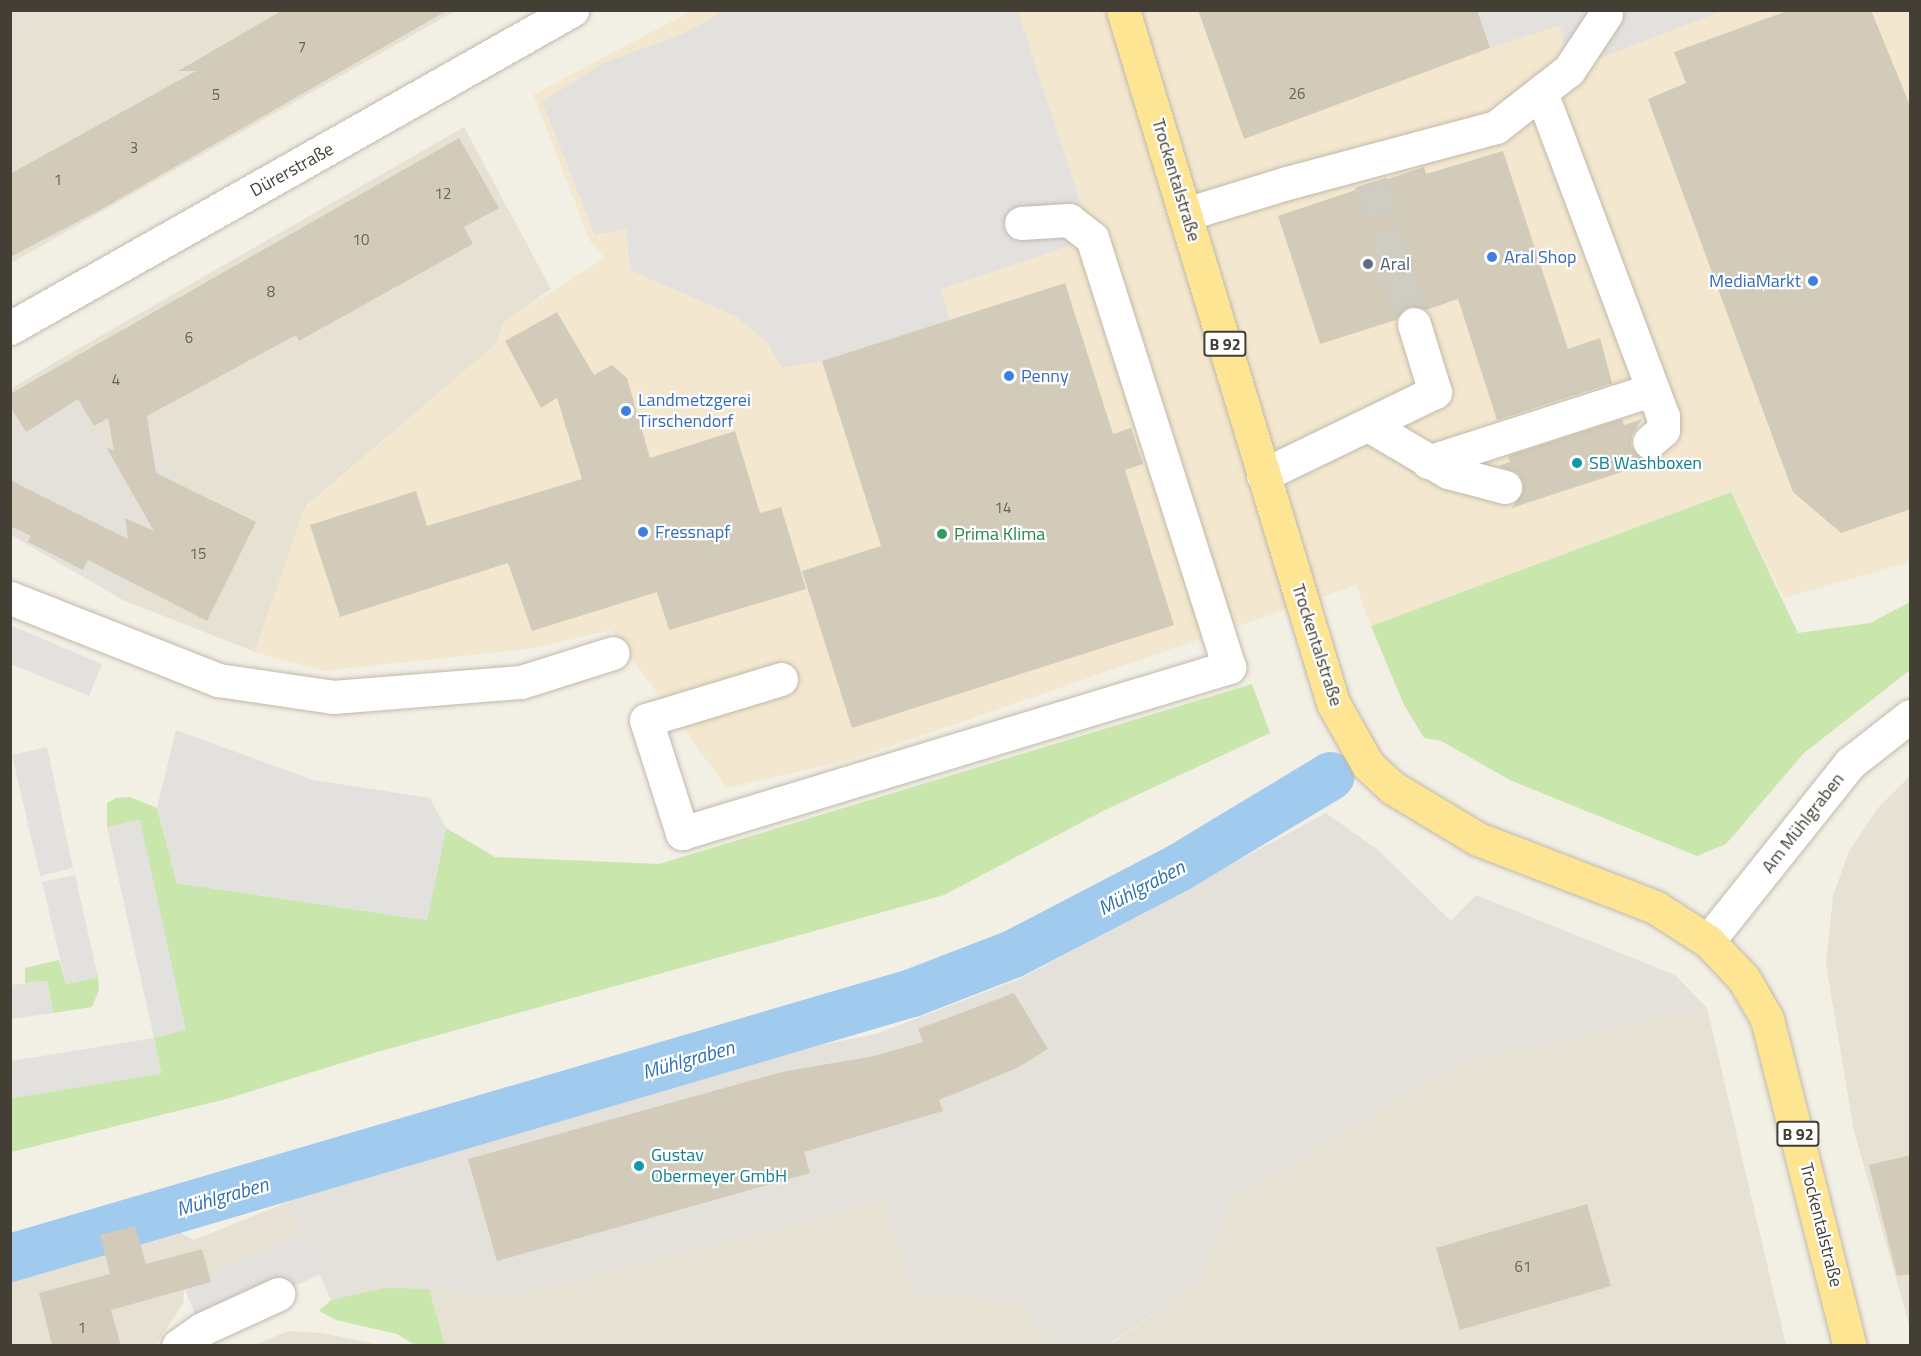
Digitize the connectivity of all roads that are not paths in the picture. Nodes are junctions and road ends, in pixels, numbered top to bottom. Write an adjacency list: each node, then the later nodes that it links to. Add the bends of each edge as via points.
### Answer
1 (572, 10): 8 (street, Dürerstraße)
2 (1123, 10): 5 (main road, Trockentalstraße / B 92)
3 (1606, 14): 4 (street, via 1579,57)
4 (1541, 92): 5 (street, via 1496,127 1369,173); 9 (street)
5 (1186, 214): 13 (main road, Trockentalstraße / B 92)
6 (1021, 223): 17 (street, via 1069,219 1092,238 1228,667 682,833 646,720)
7 (1414, 324): 10 (street, via 1435,392)
8 (10, 328)
9 (1652, 390): 11 (street, via 1663,416 1663,430); 12 (street)
10 (1370, 426): 12 (street); 13 (street)
11 (1649, 442)
12 (1428, 462): 14 (street, via 1448,472)
13 (1263, 475): 19 (main road, Trockentalstraße / B 92, via 1333,703 1368,765 1392,788 1478,839 1655,907)
14 (1505, 488)
15 (10, 598): 16 (street, via 218,680 333,697 521,682)
16 (613, 653)
17 (780, 679)
18 (1911, 716): 19 (street, Am Mühlgraben, via 1850,763)
19 (1708, 941): 22 (main road, Trockentalstraße / B 92, via 1744,979 1767,1019)
20 (278, 1294): 21 (street, via 202,1329)
21 (178, 1346)
22 (1850, 1346)

